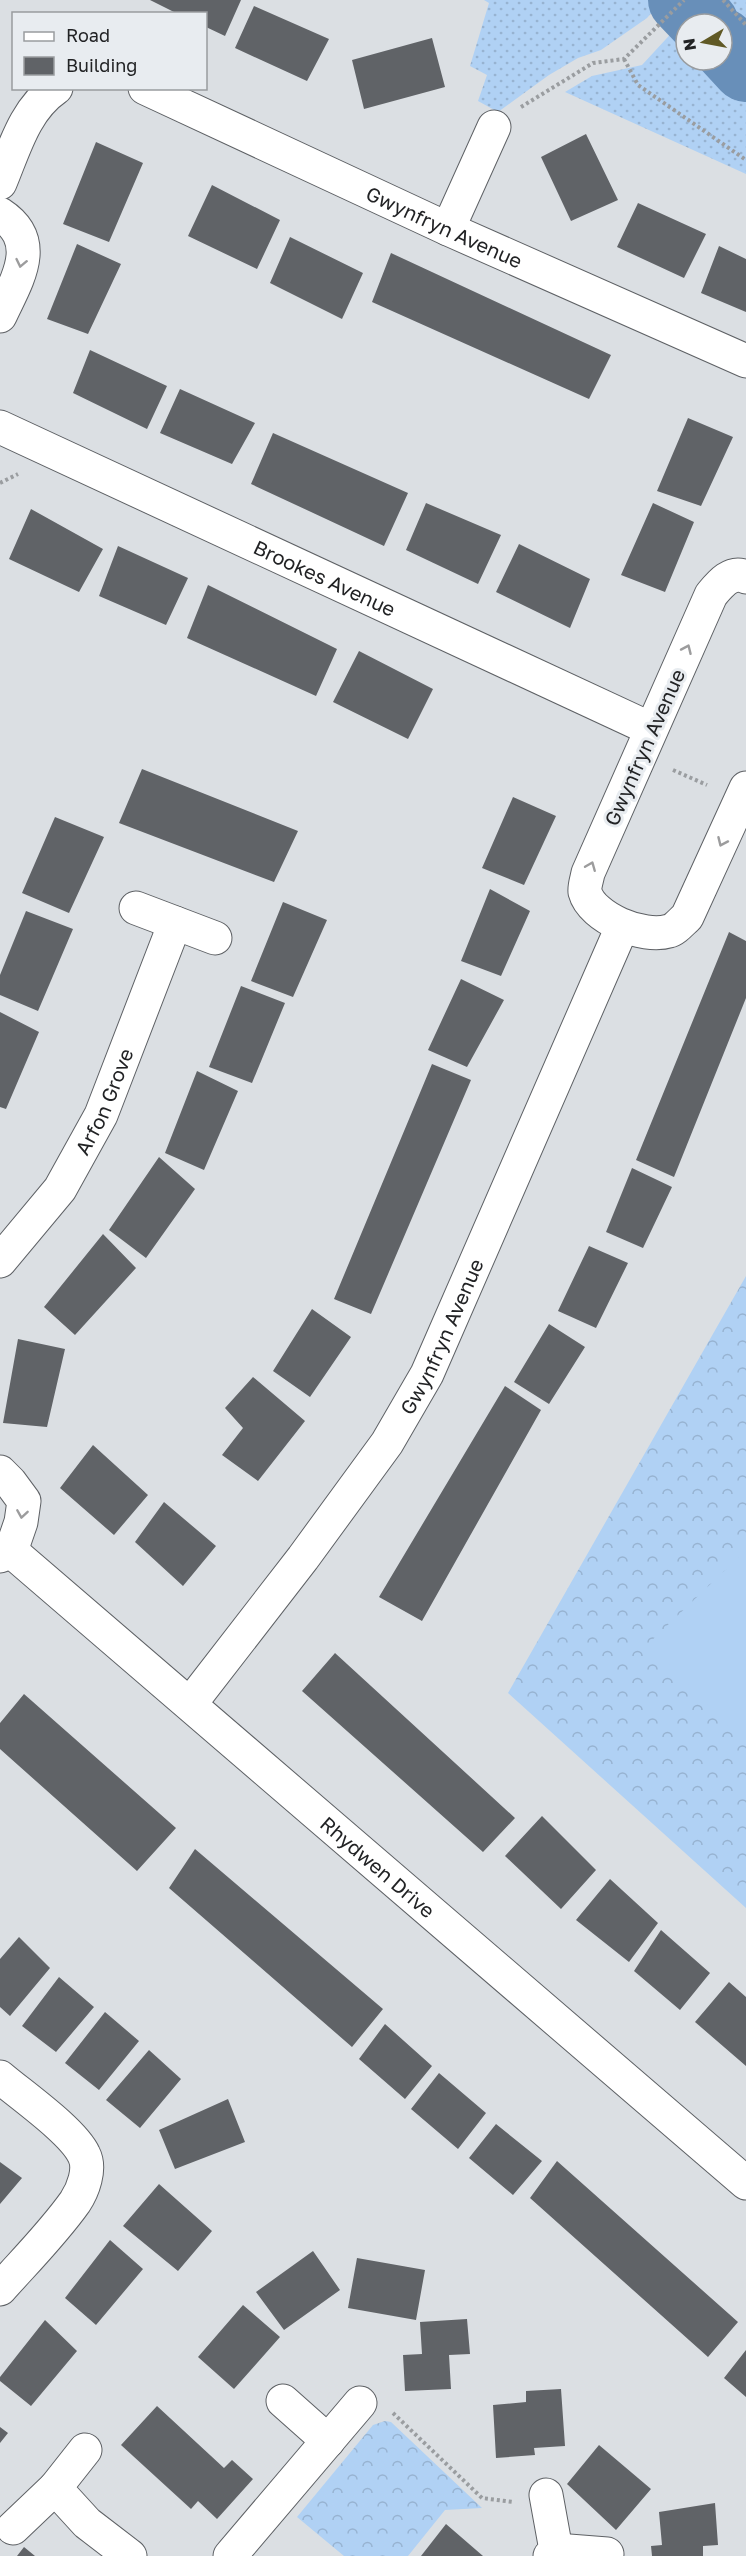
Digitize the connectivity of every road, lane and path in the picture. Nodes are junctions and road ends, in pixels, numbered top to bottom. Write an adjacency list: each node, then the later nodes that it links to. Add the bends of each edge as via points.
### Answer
1 (684, 0): 4 (path)
2 (723, 0): 3 (path)
3 (746, 25)
4 (624, 59): 7 (path, via 593,63); 8 (path, via 638,85)
5 (54, 90): 9 (street, via 28,117)
6 (149, 90): 11 (street, Gwynfryn Avenue)
7 (494, 127): 11 (street)
8 (746, 160)
9 (0, 183)
10 (0, 214): 12 (street, one-way to 12, via 19,233 24,249 23,264)
11 (448, 229): 13 (street, Gwynfryn Avenue)
12 (0, 316)
13 (746, 361)
14 (0, 427): 16 (street, Brookes Avenue)
15 (746, 577): 16 (street, Gwynfryn Avenue, one-way to 15, via 711,595 724,579 741,574)
16 (645, 742): 17 (path); 20 (street, Gwynfryn Avenue, one-way to 16, via 592,906 584,890)
17 (743, 794): 20 (street, Gwynfryn Avenue, one-way to 20, via 687,917 670,931)
18 (135, 908): 19 (street)
19 (175, 923): 21 (street); 22 (street, Arfon Grove, via 101,1115 60,1189)
20 (622, 927): 25 (street, Gwynfryn Avenue, via 427,1374 387,1443)
21 (215, 938)
22 (0, 1260)
23 (0, 1472): 24 (street, Rhydwen Drive, one-way to 24, via 24,1501 21,1522)
24 (6, 1553): 25 (street, Rhydwen Drive)
25 (190, 1704): 27 (street, Rhydwen Drive)
26 (0, 2077): 28 (street, via 71,2137 84,2154 87,2168 76,2201)
27 (746, 2183)
28 (0, 2289)
29 (283, 2401): 31 (street)
30 (360, 2403): 31 (street); 34 (path, via 393,2413 482,2498)
31 (328, 2441): 39 (street)
32 (85, 2450): 33 (street)
33 (55, 2488): 35 (street); 38 (street, via 87,2523)
34 (547, 2500): 36 (street)
35 (13, 2528)
36 (553, 2553): 37 (street)
37 (607, 2554)
38 (130, 2556)
39 (230, 2556)

